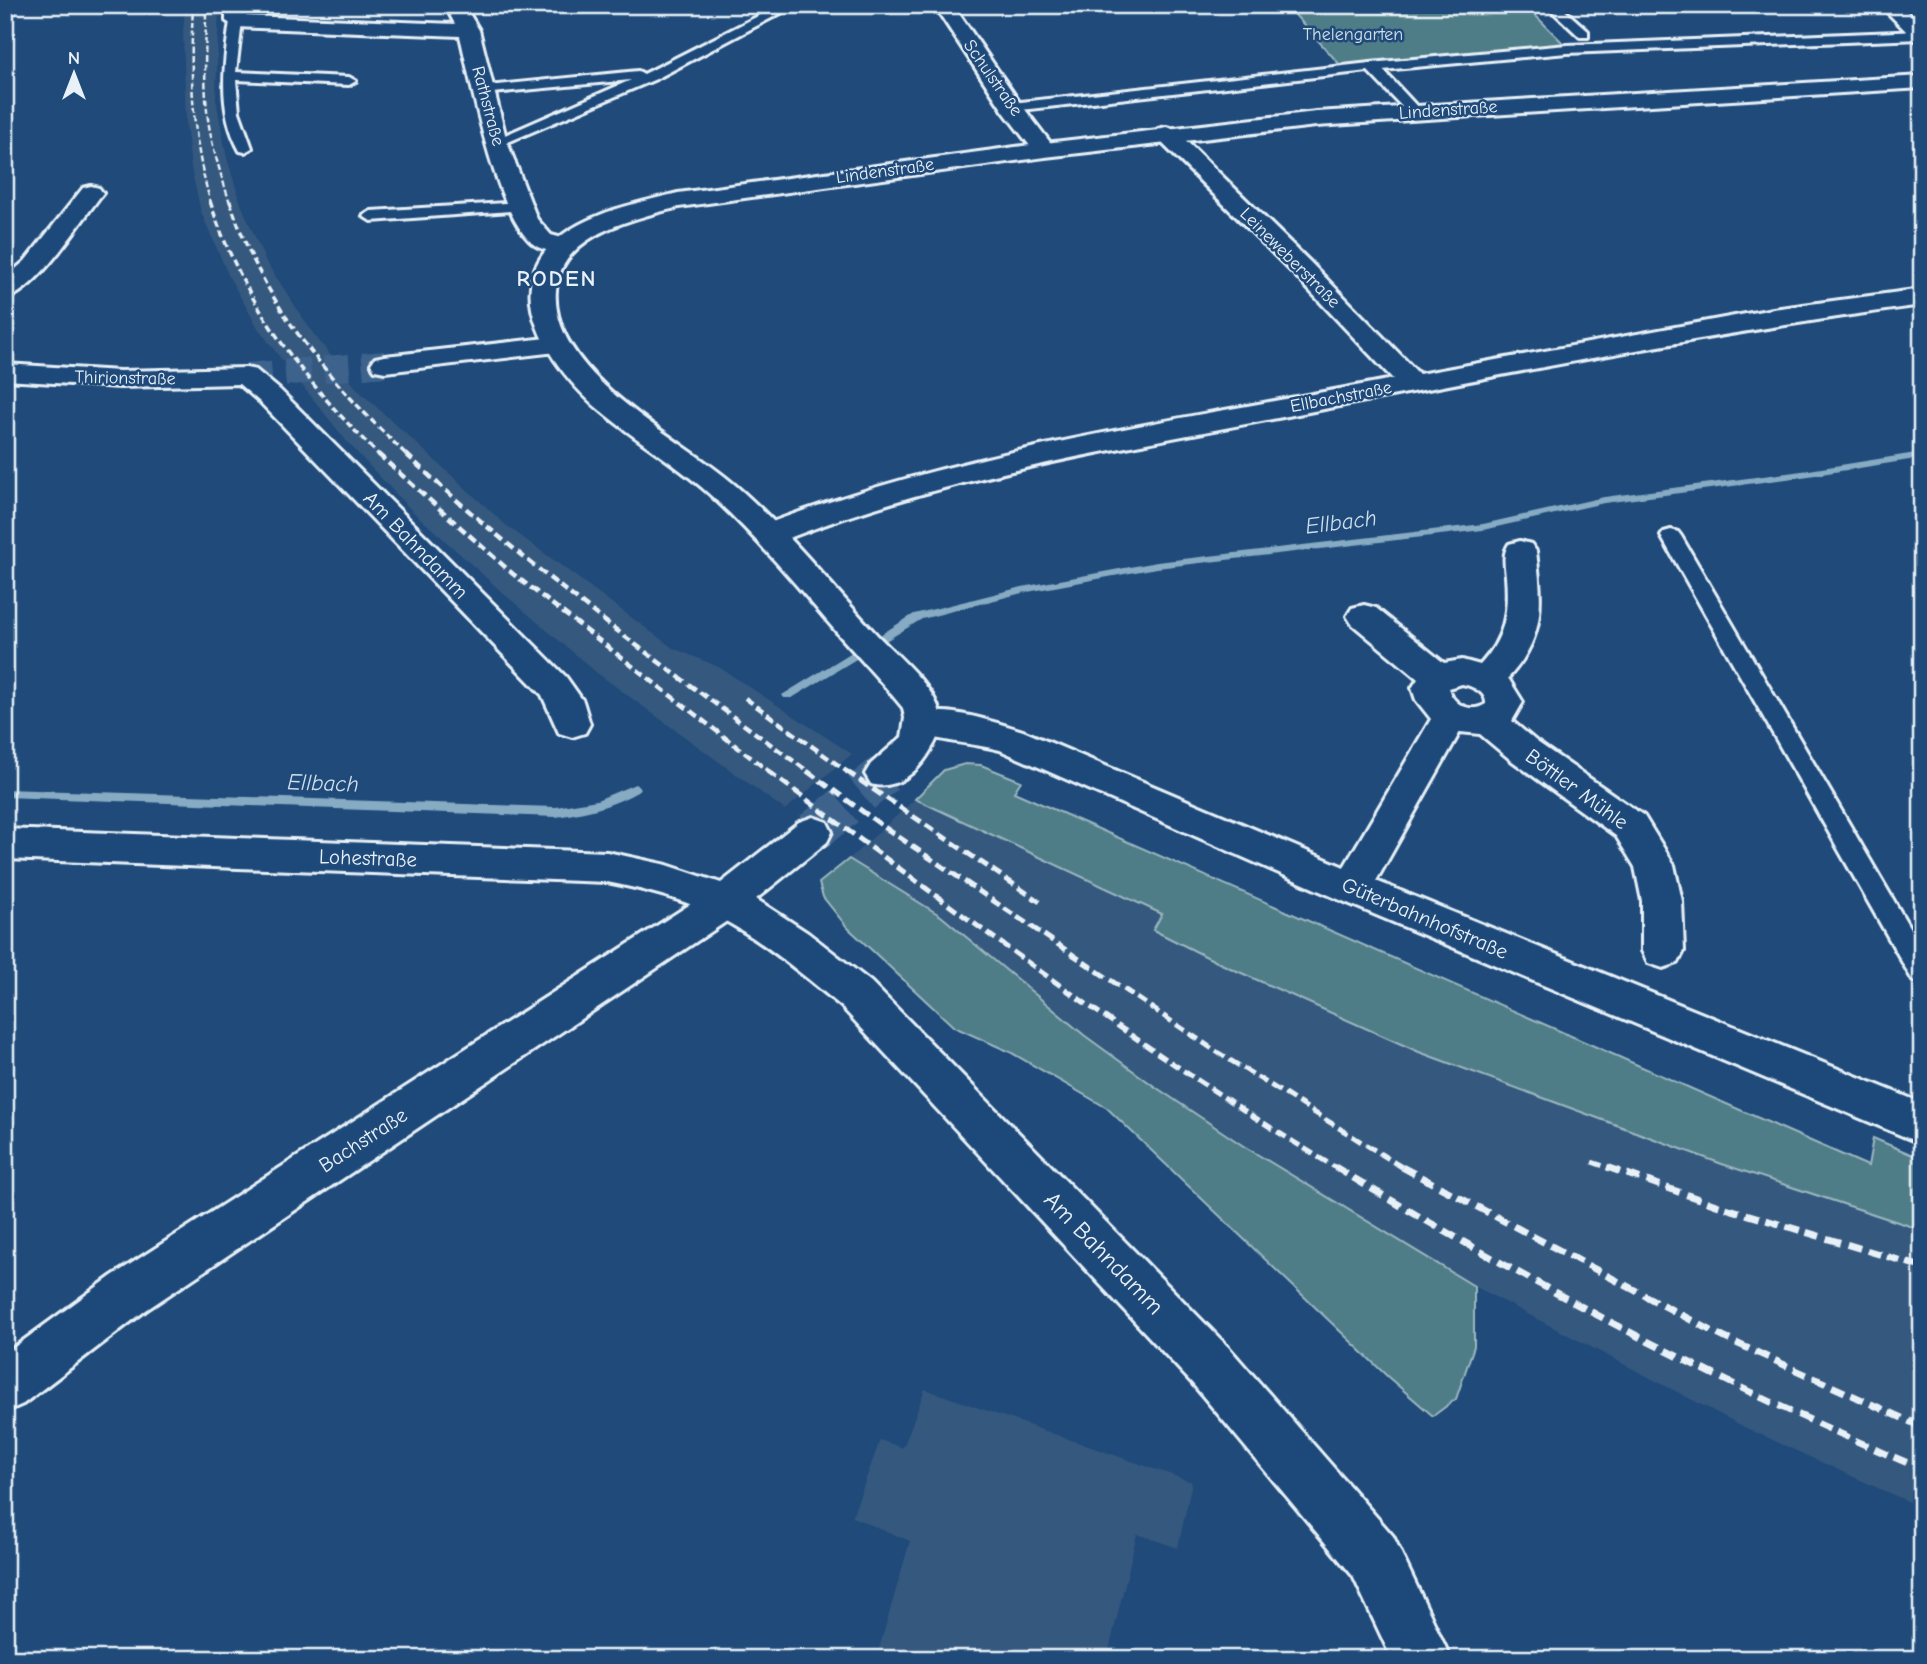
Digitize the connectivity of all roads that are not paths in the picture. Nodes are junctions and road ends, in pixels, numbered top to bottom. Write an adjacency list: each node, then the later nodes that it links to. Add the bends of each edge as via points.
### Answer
1 (14, 5): 7 (street)
2 (454, 5): 9 (street, Rathstraße)
3 (790, 5): 14 (lane)
4 (943, 5): 18 (street, Schulstraße)
5 (1552, 5): 10 (lane)
6 (1889, 5): 11 (street)
7 (5, 10)
8 (236, 13): 9 (street); 13 (lane)
9 (469, 30): 17 (street, Rathstraße)
10 (1584, 34)
11 (1921, 36): 12 (lane, via 1567,49)
12 (1370, 67): 18 (lane); 19 (lane)
13 (229, 76): 15 (lane); 22 (lane, via 232,112)
14 (651, 76): 17 (lane); 21 (lane)
15 (349, 81)
16 (1922, 82): 19 (street, Lindenstraße)
17 (482, 90): 21 (street, Rathstraße)
18 (1012, 107): 23 (street, Schulstraße)
19 (1415, 112): 20 (street, Lindenstraße)
20 (1166, 135): 23 (street, Lindenstraße); 34 (street, Leineweberstraße)
21 (496, 142): 25 (street, Rathstraße)
22 (245, 148)
23 (1045, 150): 27 (street, Lindenstraße, via 678,200 613,219)
24 (91, 193): 28 (street, via 34,266)
25 (521, 207): 26 (lane); 27 (street, Rathstraße, via 542,240)
26 (371, 216)
27 (564, 246): 30 (street, Lindenstraße, via 551,262 544,282 545,318)
28 (5, 291)
29 (1922, 297): 34 (street, Ellbachstraße, via 1773,317)
30 (555, 345): 31 (street); 35 (street, Lindenstraße, via 581,377 706,475)
31 (385, 364)
32 (5, 372): 33 (street, Thirionstraße, via 120,379)
33 (246, 376): 42 (street, Am Bahndamm, via 554,686 565,701)
34 (1413, 383): 35 (street, Ellbachstraße, via 936,477 861,499)
35 (770, 534): 43 (street, Lindenstraße, via 920,705)
36 (1671, 536): 50 (lane)
37 (1520, 551): 40 (street, via 1526,606 1521,633 1506,660)
38 (1364, 616): 39 (street, via 1417,663)
39 (1439, 676): 40 (street, via 1462,672); 41 (street, Böttler Mühle, via 1430,688 1434,704)
40 (1487, 679): 41 (street, via 1504,702 1497,716)
41 (1469, 718): 47 (street); 49 (street, Böttler Mühle, via 1630,826 1654,865 1662,901)
42 (572, 724)
43 (926, 724): 44 (street, via 921,739); 47 (street, Güterbahnhofstraße, via 1010,740)
44 (884, 774)
45 (813, 832): 48 (street)
46 (5, 844): 48 (street, Lohestraße, via 607,867 661,878)
47 (1352, 888): 51 (street, Güterbahnhofstraße)
48 (725, 902): 52 (street, Bachstraße, via 129,1293); 53 (street, Am Bahndamm, via 791,942 856,994 1211,1366 1373,1556)
49 (1663, 951)
50 (1922, 973)
51 (1922, 1124)
52 (5, 1386)
53 (1422, 1659)

